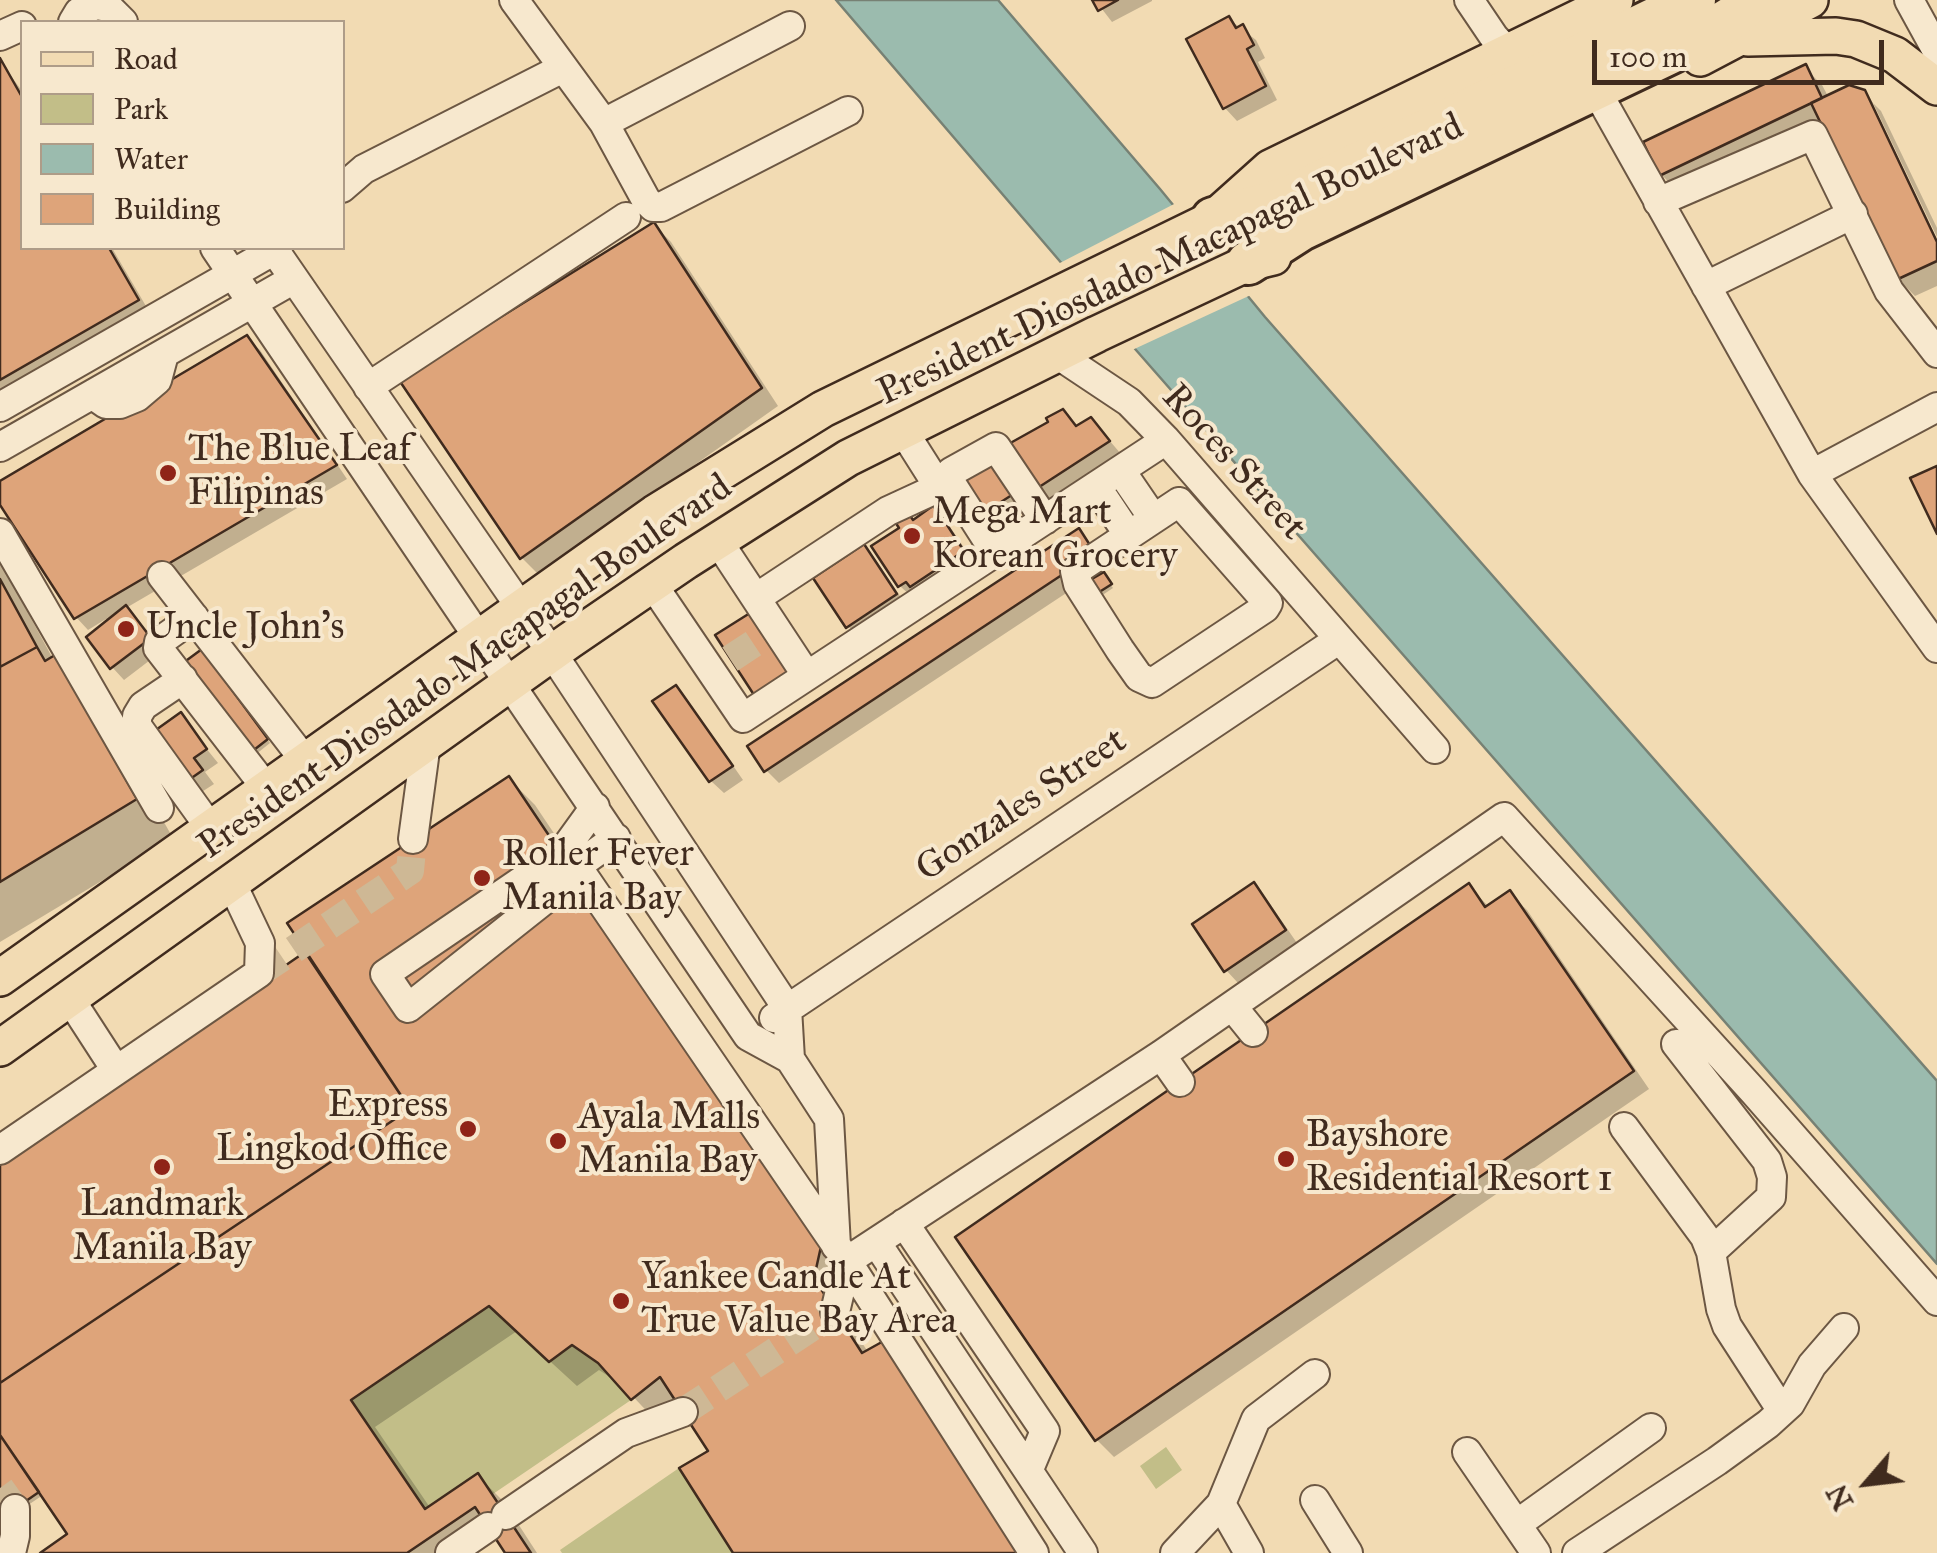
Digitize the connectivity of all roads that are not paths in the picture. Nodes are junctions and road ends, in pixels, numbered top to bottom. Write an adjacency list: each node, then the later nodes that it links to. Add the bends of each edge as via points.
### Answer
1 (514, 0): 13 (street)
2 (1469, 0): 12 (street)
3 (1615, 0): 12 (main road, President Diosdado Macapagal Boulevard)
4 (1694, 0): 20 (highway)
5 (1810, 0): 9 (main road, President Diosdado Macapagal Boulevard)
6 (1909, 0): 11 (street)
7 (74, 20): 8 (street, via 96,5)
8 (121, 20)
9 (1745, 20): 14 (main road, via 1808,36 1856,39 1895,55); 15 (main road, President Diosdado Macapagal Boulevard); 20 (highway, via 1734,17 1696,40)
10 (790, 26): 17 (street)
11 (1937, 51)
12 (1508, 52): 23 (main road, President Diosdado Macapagal Boulevard, via 1270,168)
13 (562, 68): 17 (street); 18 (street, via 364,169)
14 (1937, 87)
15 (1604, 106): 19 (street); 27 (main road, President Diosdado Macapagal Boulevard, via 1307,247)
16 (848, 110): 17 (street, via 661,207 646,200)
17 (604, 123)
18 (345, 185)
19 (1658, 202): 21 (street, via 1812,135); 30 (street)
20 (1295, 214): 23 (highway); 27 (highway)
21 (1852, 214): 30 (street); 32 (street, via 1889,291)
22 (626, 217): 34 (street)
23 (1208, 221): 53 (main road, President Diosdado Macapagal Boulevard, via 823,409 655,513)
24 (216, 250): 28 (street)
25 (273, 250): 28 (street)
26 (277, 250): 29 (street)
27 (1245, 265): 33 (main road, President Diosdado Macapagal Boulevard)
28 (234, 274): 31 (street); 35 (street)
29 (294, 279): 31 (street); 34 (street)
30 (1706, 286): 40 (street)
31 (253, 302): 39 (street); 55 (street)
32 (1937, 353)
33 (1056, 354): 37 (main road, President Diosdado Macapagal Boulevard); 38 (street, Roces Street, via 1129,402)
34 (368, 387): 53 (street)
35 (0, 407)
36 (1937, 407): 40 (street)
37 (902, 429): 42 (street); 48 (main road, President Diosdado Macapagal Boulevard)
38 (1166, 440): 43 (street); 56 (street, Roces Street)
39 (0, 448)
40 (1812, 474): 57 (street)
41 (1125, 477): 44 (street)
42 (940, 487): 49 (street); 52 (street, via 888,511)
43 (1091, 489): 45 (street); 47 (street)
44 (1153, 518): 47 (street); 47 (street, via 1183,504 1268,603 1152,683 1139,677 1075,576 1078,566)
45 (1044, 520): 49 (street); 49 (street, via 996,447 950,472)
46 (0, 533): 66 (street)
47 (1123, 537)
48 (718, 541): 51 (main road, President Diosdado Macapagal Boulevard); 52 (street)
49 (990, 555): 59 (street)
50 (162, 576): 54 (street)
51 (653, 585): 58 (main road, President Diosdado Macapagal Boulevard); 59 (street, via 721,665 742,718)
52 (756, 598): 59 (street, via 770,632)
53 (521, 609): 55 (main road, President Diosdado Macapagal Boulevard); 58 (street)
54 (194, 618): 60 (street, via 158,644); 64 (street)
55 (481, 637): 61 (street); 64 (main road, President Diosdado Macapagal Boulevard)
56 (1338, 640): 63 (street, Roces Street); 78 (street, Gonzales Street)
57 (1935, 641)
58 (552, 654): 61 (main road, President Diosdado Macapagal Boulevard); 78 (street)
59 (807, 676)
60 (183, 679): 65 (street); 68 (street, via 144,706 137,726)
61 (511, 682): 62 (main road, President Diosdado Macapagal Boulevard); 67 (street)
62 (426, 744): 70 (street); 72 (main road, President Diosdado Macapagal Boulevard)
63 (1435, 748)
64 (306, 762): 65 (main road, President Diosdado Macapagal Boulevard)
65 (267, 789): 68 (main road, President Diosdado Macapagal Boulevard)
66 (159, 808)
67 (595, 808): 69 (street); 71 (street)
68 (210, 830): 74 (main road, President Diosdado Macapagal Boulevard)
69 (616, 838): 71 (street); 73 (street)
70 (414, 839)
71 (571, 857): 71 (street, via 385,974 408,1008 554,892); 75 (street)
72 (232, 884): 76 (main road, President Diosdado Macapagal Boulevard); 85 (street, via 260,943 259,973)
73 (687, 945): 75 (street); 80 (street)
74 (0, 978)
75 (650, 979): 92 (street)
76 (70, 999): 82 (main road, President Diosdado Macapagal Boulevard); 85 (street)
77 (1232, 1006): 79 (street); 83 (street); 93 (street, via 1504,817)
78 (787, 1008): 80 (street, Gonzales Street); 84 (street)
79 (1252, 1032)
80 (748, 1036): 84 (street)
81 (1676, 1044): 91 (street, via 1772,1176 1771,1197)
82 (0, 1048)
83 (1161, 1056): 86 (street); 89 (street)
84 (790, 1058): 92 (street, via 828,1119)
85 (116, 1070): 88 (street)
86 (1180, 1082)
87 (1624, 1127): 91 (street)
88 (0, 1150)
89 (904, 1223): 90 (street); 101 (street, via 1045,1432)
90 (876, 1242): 92 (street); 101 (street)
91 (1711, 1252): 97 (street, via 1727,1326)
92 (842, 1254): 94 (street); 108 (street)
93 (1937, 1301)
94 (835, 1312)
95 (1844, 1328): 97 (street)
96 (1315, 1374): 103 (street, via 1256,1418)
97 (1782, 1411): 114 (street)
98 (683, 1412): 106 (street, via 626,1433)
99 (1651, 1428): 105 (street)
100 (1467, 1452): 105 (street)
101 (1029, 1468): 109 (street)
102 (1315, 1500): 112 (street)
103 (1221, 1504): 110 (street); 111 (street)
104 (15, 1509): 107 (street)
105 (1517, 1524): 113 (street)
106 (454, 1552)
107 (10, 1553)
108 (1034, 1553)
109 (1083, 1553)
110 (1175, 1553)
111 (1249, 1553)
112 (1348, 1553)
113 (1536, 1553)
114 (1577, 1553)

